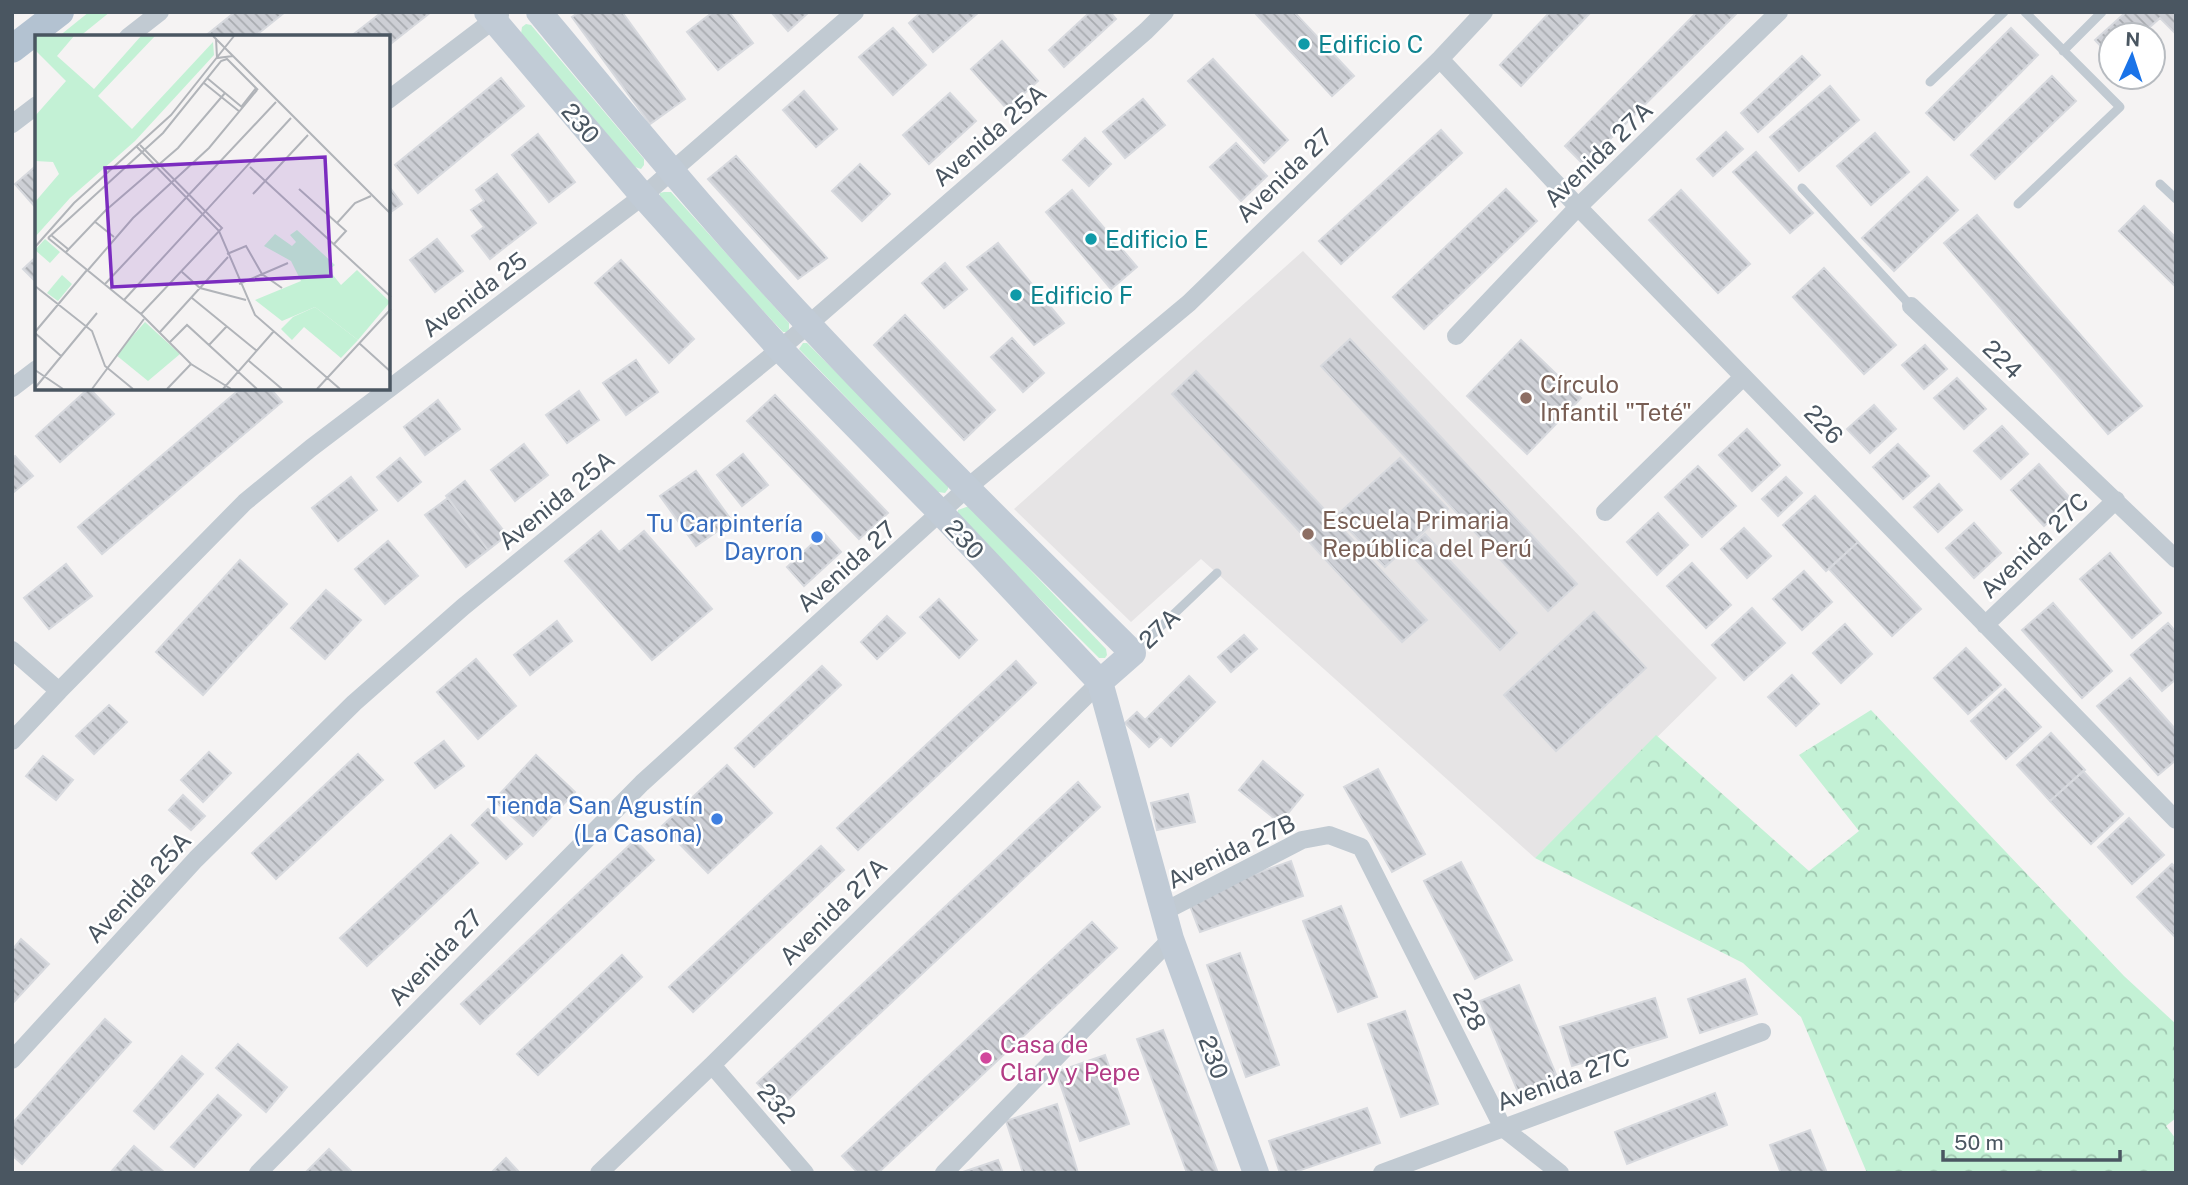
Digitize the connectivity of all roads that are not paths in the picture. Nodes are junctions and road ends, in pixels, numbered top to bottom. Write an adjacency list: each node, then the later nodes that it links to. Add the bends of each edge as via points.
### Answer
1 (60, 12): 13 (main road)
2 (160, 12): 12 (street)
3 (539, 12): 20 (street, 230)
4 (855, 12): 20 (street, Avenida 25)
5 (1165, 12): 28 (street, Avenida 25A)
6 (1484, 12): 15 (street, Avenida 27)
7 (1779, 12): 26 (street, Avenida 27A)
8 (2004, 12): 16 (lane)
9 (2025, 12): 14 (lane)
10 (2102, 12): 14 (lane)
11 (495, 15): 17 (street); 23 (street, 230)
12 (131, 35)
13 (12, 49)
14 (2063, 51): 25 (lane, via 2120,107)
15 (1440, 59): 26 (street, 226); 36 (street, Avenida 27, via 1189,303)
16 (1930, 82)
17 (390, 98)
18 (35, 107): 19 (street)
19 (12, 124)
20 (672, 172): 23 (street, Avenida 25); 28 (street, 230)
21 (2160, 184): 24 (lane)
22 (1801, 188): 27 (lane, 224)
23 (643, 196): 30 (street, 230); 34 (street, Avenida 25)
24 (2176, 200)
25 (2018, 204)
26 (1578, 207): 29 (street, Avenida 27A); 32 (street, 226)
27 (1911, 306): 37 (street, 224)
28 (808, 324): 30 (street, Avenida 25A); 36 (street, 230)
29 (1456, 336)
30 (780, 349): 39 (street, 230); 53 (street, Avenida 25A, via 463,607 354,703 196,859)
31 (35, 371): 33 (street)
32 (1743, 377): 38 (street); 42 (street, 226)
33 (12, 388)
34 (390, 388)
35 (387, 390): 46 (street, Avenida 25, via 245,502)
36 (967, 488): 39 (street, Avenida 27); 44 (street, 230)
37 (2116, 500): 40 (street, 224); 42 (street, Avenida 27C)
38 (1605, 512)
39 (941, 513): 45 (street, 230); 56 (street, Avenida 27, via 642,783)
40 (2176, 559)
41 (1217, 572): 44 (lane, 27A)
42 (1985, 625): 48 (street, 226)
43 (12, 650): 46 (street)
44 (1133, 653): 45 (street, 27A)
45 (1100, 682): 50 (street, 230); 54 (street, Avenida 27A)
46 (59, 691): 47 (street, Avenida 25)
47 (12, 741)
48 (2176, 820)
49 (1361, 847): 50 (street, Avenida 27B, via 1329,835 1302,840); 55 (street, 228)
50 (1163, 912): 51 (street, 230)
51 (1171, 939): 59 (street); 60 (street, 230)
52 (1762, 1032): 55 (street, Avenida 27C)
53 (12, 1060)
54 (712, 1065): 57 (street, Avenida 27A); 58 (street, 232)
55 (1503, 1128): 61 (street, Avenida 27C); 62 (street, 228)
56 (258, 1173)
57 (599, 1173)
58 (805, 1173)
59 (944, 1173)
60 (1256, 1173)
61 (1382, 1173)
62 (1560, 1173)

